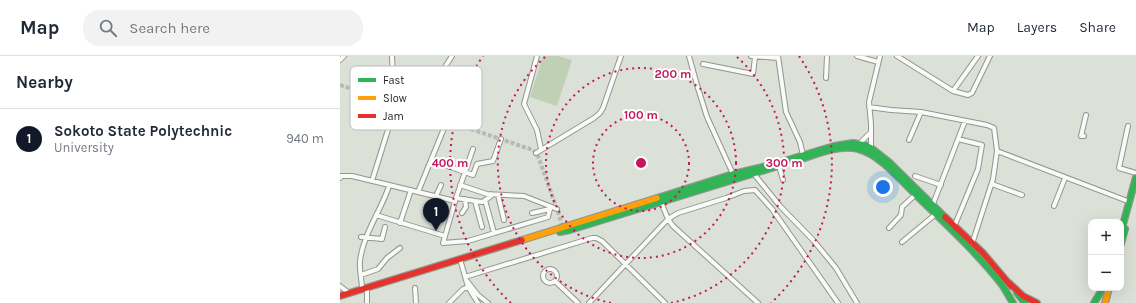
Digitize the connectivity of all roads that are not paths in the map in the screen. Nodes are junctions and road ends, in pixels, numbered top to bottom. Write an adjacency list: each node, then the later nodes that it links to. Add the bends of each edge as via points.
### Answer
1 (344, 56): 15 (street)
2 (392, 56): 18 (street)
3 (452, 56): 19 (street)
4 (537, 56): 37 (street, via 524,104 537,130)
5 (621, 56): 37 (street, via 600,113)
6 (689, 56): 45 (street, via 707,117)
7 (827, 56): 20 (street)
8 (857, 56): 16 (street)
9 (880, 56): 16 (street)
10 (897, 56): 21 (street)
11 (978, 56): 21 (street)
12 (990, 56): 21 (street, via 971,94)
13 (753, 57): 14 (street); 17 (street, via 753,74)
14 (778, 57): 40 (street, via 786,112)
15 (340, 60)
16 (878, 62): 22 (street)
17 (703, 64)
18 (393, 66)
19 (446, 66)
20 (826, 78)
21 (953, 91)
22 (870, 107): 23 (street); 29 (street)
23 (921, 112): 25 (street); 33 (street)
24 (1086, 115): 30 (street, via 1081,136)
25 (965, 121): 32 (street); 38 (street, via 992,126)
26 (1128, 126): 44 (street, via 1119,168)
27 (387, 130): 52 (street)
28 (443, 130): 41 (street)
29 (870, 132): 34 (street); 35 (street)
30 (1084, 136)
31 (502, 139): 43 (street, via 493,161 477,164 473,175)
32 (958, 139): 56 (street); 88 (street, via 982,145 978,170)
33 (909, 140)
34 (860, 144): 35 (main road); 40 (main road, via 841,144)
35 (871, 148): 73 (main road, via 890,163)
36 (473, 149): 43 (street)
37 (541, 149): 39 (street)
38 (997, 151): 50 (street); 53 (street)
39 (536, 152)
40 (803, 155): 45 (main road)
41 (431, 160): 43 (street); 60 (street)
42 (779, 166): 46 (main road); 51 (street); 63 (main road, via 834,150 855,148 877,159)
43 (464, 172): 55 (street)
44 (1136, 173)
45 (733, 174): 91 (main road)
46 (754, 174): 70 (main road); 124 (street, via 836,268)
47 (915, 176): 56 (street)
48 (1136, 177): 71 (main road)
49 (340, 178): 52 (street, via 352,176)
50 (1065, 178): 71 (street); 74 (street)
51 (783, 180)
52 (372, 181): 57 (street)
53 (992, 184): 64 (street); 96 (street)
54 (441, 185): 65 (street)
55 (460, 185): 61 (street); 67 (street)
56 (940, 185): 73 (street)
57 (390, 186): 58 (street); 80 (street)
58 (411, 190): 60 (street); 83 (street)
59 (1136, 191): 90 (main road)
60 (418, 192): 65 (street)
61 (491, 194): 62 (street); 68 (street)
62 (498, 194): 75 (street, via 524,196); 82 (street)
63 (915, 195): 73 (main road); 87 (street, via 902,208 902,215)
64 (1022, 195)
65 (438, 197): 67 (street); 72 (street)
66 (465, 199): 67 (street); 69 (street); 77 (street, via 466,207)
67 (455, 200): 92 (street)
68 (485, 200): 69 (street); 89 (street)
69 (475, 201): 85 (street)
70 (661, 202): 81 (street); 91 (main road, via 570,230)
71 (1130, 202): 84 (main road)
72 (438, 206)
73 (931, 206): 79 (main road)
74 (1054, 206)
75 (550, 208): 76 (street); 78 (street); 89 (street, via 548,217)
76 (558, 209)
77 (462, 213)
78 (532, 213)
79 (938, 213): 88 (main road); 95 (street)
80 (376, 216): 83 (street); 94 (street)
81 (668, 219): 99 (street); 122 (street); 123 (street, via 678,213 755,190 772,209)
82 (504, 220)
83 (400, 222): 92 (street)
84 (1124, 222)
85 (482, 226)
86 (385, 227): 94 (street, via 382,239)
87 (889, 228)
88 (953, 228): 96 (main road)
89 (494, 233): 92 (street, via 468,241 443,243)
90 (1124, 233)
91 (540, 235): 98 (main road)
92 (445, 236)
93 (361, 237): 94 (street)
94 (367, 238): 100 (street, via 360,262)
95 (902, 242)
96 (971, 245): 103 (main road); 104 (main road, via 983,253)
97 (400, 248): 100 (street, via 386,258 378,269)
98 (460, 259): 101 (street); 108 (main road)
99 (626, 264): 101 (street, via 602,241 594,238); 120 (street); 121 (street)
100 (361, 275): 108 (street)
101 (465, 278): 106 (street); 118 (street)
102 (555, 281): 119 (street)
103 (1001, 283): 125 (main road); 126 (main road)
104 (1008, 283): 127 (main road); 128 (main road, via 1023,296)
105 (340, 286): 112 (street)
106 (468, 287): 116 (street); 117 (street)
107 (415, 288): 115 (street)
108 (365, 289): 112 (main road); 114 (street)
109 (1102, 291): 129 (main road)
110 (1103, 291): 130 (main road)
111 (1108, 291): 131 (main road)
112 (349, 294): 113 (main road)
113 (340, 296)
114 (367, 303)
115 (416, 303)
116 (449, 303)
117 (478, 303)
118 (488, 303)
119 (578, 303)
120 (589, 303)
121 (665, 303)
122 (758, 303)
123 (838, 303)
124 (857, 303)
125 (1013, 303)
126 (1017, 303)
127 (1025, 303)
128 (1037, 303)
129 (1094, 303)
130 (1100, 303)
131 (1105, 303)

